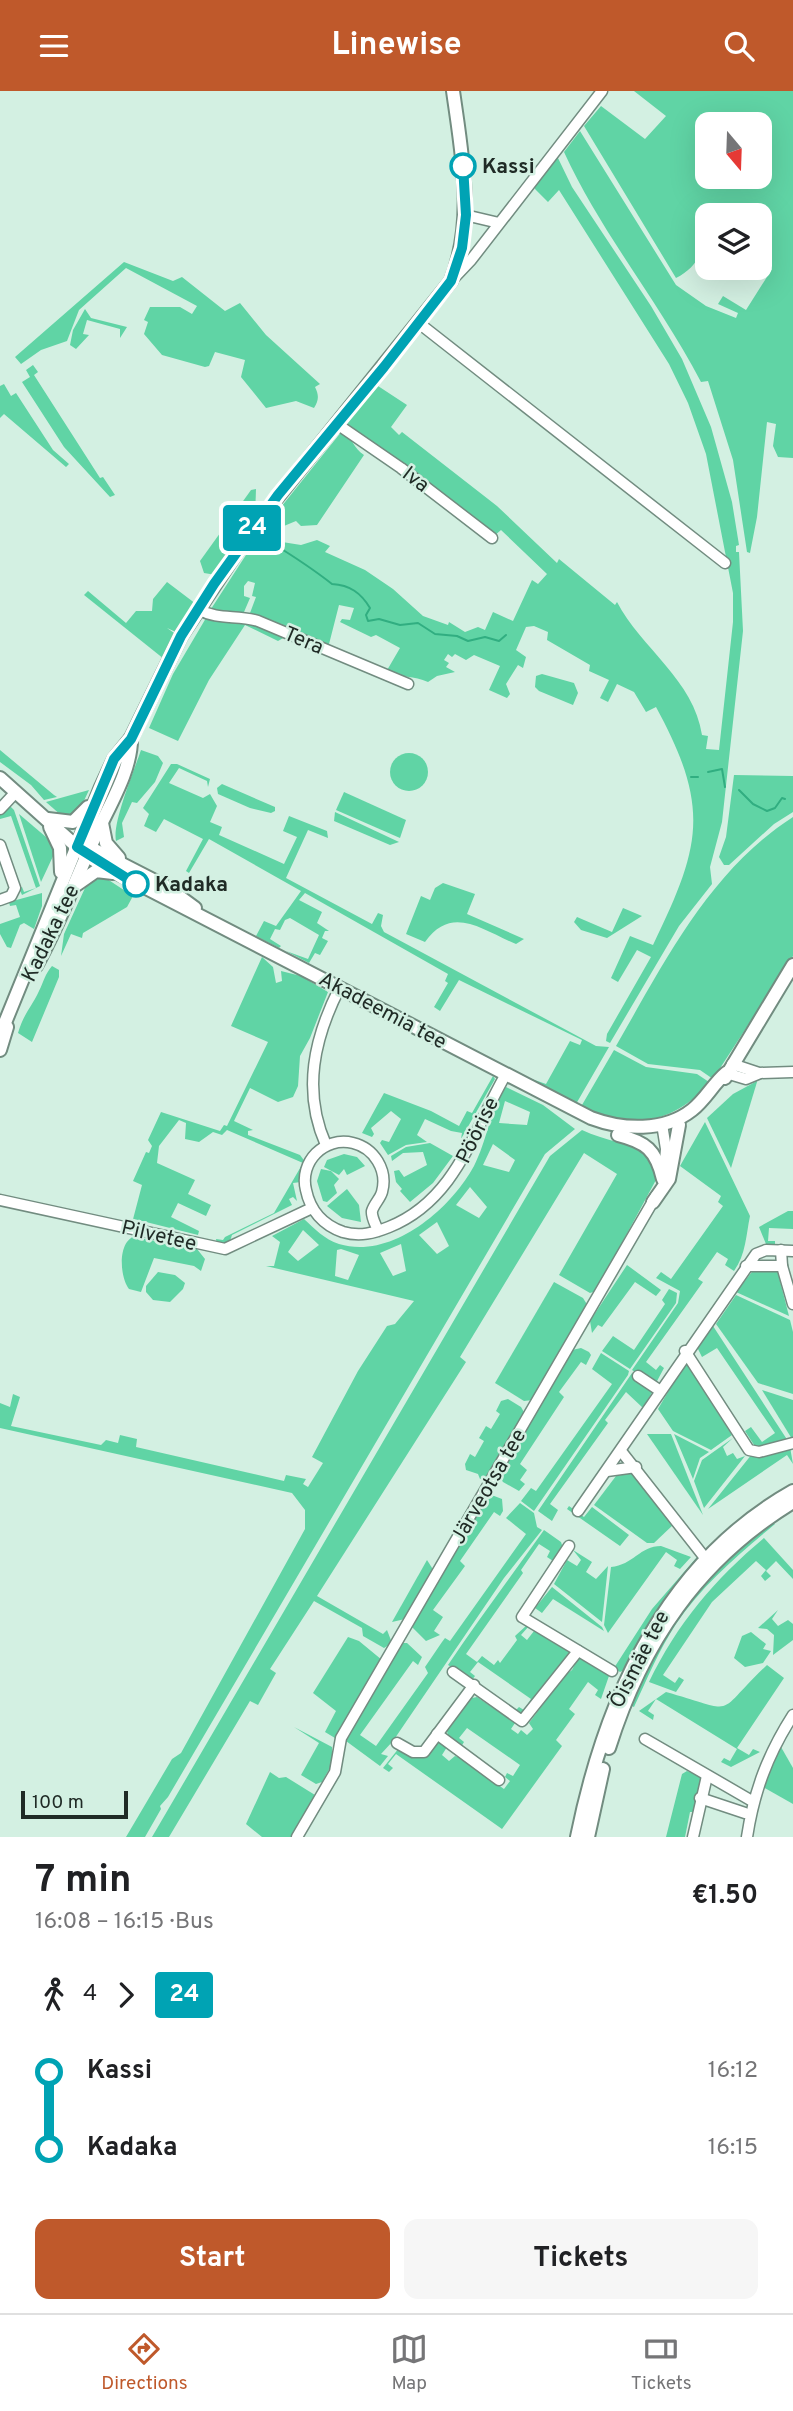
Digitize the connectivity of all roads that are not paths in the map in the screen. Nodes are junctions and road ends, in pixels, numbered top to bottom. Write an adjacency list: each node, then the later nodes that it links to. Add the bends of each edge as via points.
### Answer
1 (453, 91): 3 (main road)
2 (602, 91): 4 (street, Kadaka tee)
3 (466, 215): 4 (street); 5 (main road)
4 (499, 223): 5 (street, Kadaka tee)
5 (451, 281): 6 (main road, Kadaka tee)
6 (419, 324): 7 (main road, Kadaka tee); 9 (street)
7 (337, 424): 8 (street, Iva); 10 (main road, Kadaka tee, via 251,529)
8 (492, 538)
9 (725, 563)
10 (198, 608): 11 (street, Tera, via 225,619 258,621); 12 (main road, Kadaka tee)
11 (408, 684)
12 (131, 739): 13 (main road, Kadaka tee); 14 (main road, Kadaka tee)
13 (114, 759): 14 (main road); 16 (main road, Kadaka tee)
14 (122, 772): 20 (main road, Kadaka tee)
15 (0, 778): 17 (main road, Akadeemia tee)
16 (101, 787): 19 (main road, via 85,813 73,822); 22 (main road, Kadaka tee)
17 (16, 792): 18 (street); 19 (main road, Akadeemia tee)
18 (0, 809)
19 (44, 818): 22 (main road, Akadeemia tee); 24 (main road, via 61,848)
20 (102, 820): 22 (main road, Kadaka tee); 23 (main road, via 110,851)
21 (0, 845): 25 (street, via 15,888 11,896)
22 (83, 848): 23 (main road, Akadeemia tee); 24 (main road, Kadaka tee)
23 (123, 871): 24 (main road, via 96,871); 27 (main road, Akadeemia tee, via 165,886 212,920)
24 (66, 886): 28 (main road, Kadaka tee); 29 (main road, Kadaka tee)
25 (0, 900)
26 (793, 965): 30 (main road)
27 (340, 987): 32 (main road, Akadeemia tee); 37 (street, via 312,1068 315,1111)
28 (0, 1035)
29 (0, 1051)
30 (729, 1069): 31 (street); 34 (main road, via 713,1099); 35 (main road, via 693,1109)
31 (793, 1072)
32 (506, 1074): 33 (main road, Akadeemia tee); 42 (street, Pöörise, via 449,1182 416,1212)
33 (554, 1100): 35 (main road, Akadeemia tee, via 605,1123); 36 (main road, Akadeemia tee, via 588,1125)
34 (679, 1125): 35 (main road); 40 (main road, via 669,1179)
35 (662, 1127): 36 (main road, Akadeemia tee); 38 (street, Järveotsa tee, via 666,1149)
36 (618, 1135): 38 (main road, via 651,1148)
37 (326, 1145): 41 (street, via 314,1155 305,1173); 42 (street, via 347,1142 362,1146 380,1165 383,1189 372,1214)
38 (663, 1179): 40 (street, Järveotsa tee)
39 (0, 1200): 41 (street, Pilvetee, via 225,1249)
40 (653, 1202): 75 (street, Järveotsa tee, via 341,1738 335,1772)
41 (312, 1208): 42 (street, Pöörise, via 327,1224 344,1232 365,1235)
42 (378, 1231)
43 (781, 1250): 44 (street); 45 (street, via 756,1254); 46 (street)
44 (793, 1251)
45 (746, 1266): 46 (street); 48 (street)
46 (782, 1266): 47 (street)
47 (793, 1304)
48 (685, 1351): 50 (street); 51 (street, via 749,1450)
49 (638, 1376): 50 (street)
50 (659, 1390): 52 (street)
51 (793, 1443)
52 (621, 1451): 53 (street); 54 (street)
53 (636, 1467): 54 (street); 58 (street)
54 (607, 1471): 57 (street)
55 (793, 1491): 61 (main road, Õismäe tee, via 747,1523)
56 (793, 1502): 61 (main road, Õismäe tee)
57 (578, 1511)
58 (678, 1524): 59 (street); 61 (street)
59 (668, 1533)
60 (569, 1546): 62 (street, via 522,1617)
61 (709, 1564): 76 (main road, Õismäe tee, via 666,1605 625,1679); 77 (main road, Õismäe tee, via 670,1616 633,1683 601,1776)
62 (579, 1651): 63 (street); 65 (street, via 522,1721)
63 (612, 1671)
64 (453, 1672): 65 (street)
65 (474, 1685): 67 (street)
66 (793, 1715): 73 (street, via 765,1763)
67 (437, 1734): 69 (street, via 424,1752); 71 (street)
68 (645, 1739): 70 (street)
69 (397, 1744)
70 (707, 1776): 72 (street); 73 (street)
71 (499, 1780)
72 (701, 1798): 74 (street); 78 (street)
73 (752, 1801): 79 (street)
74 (745, 1813)
75 (297, 1837)
76 (577, 1837)
77 (588, 1837)
78 (693, 1837)
79 (747, 1837)

